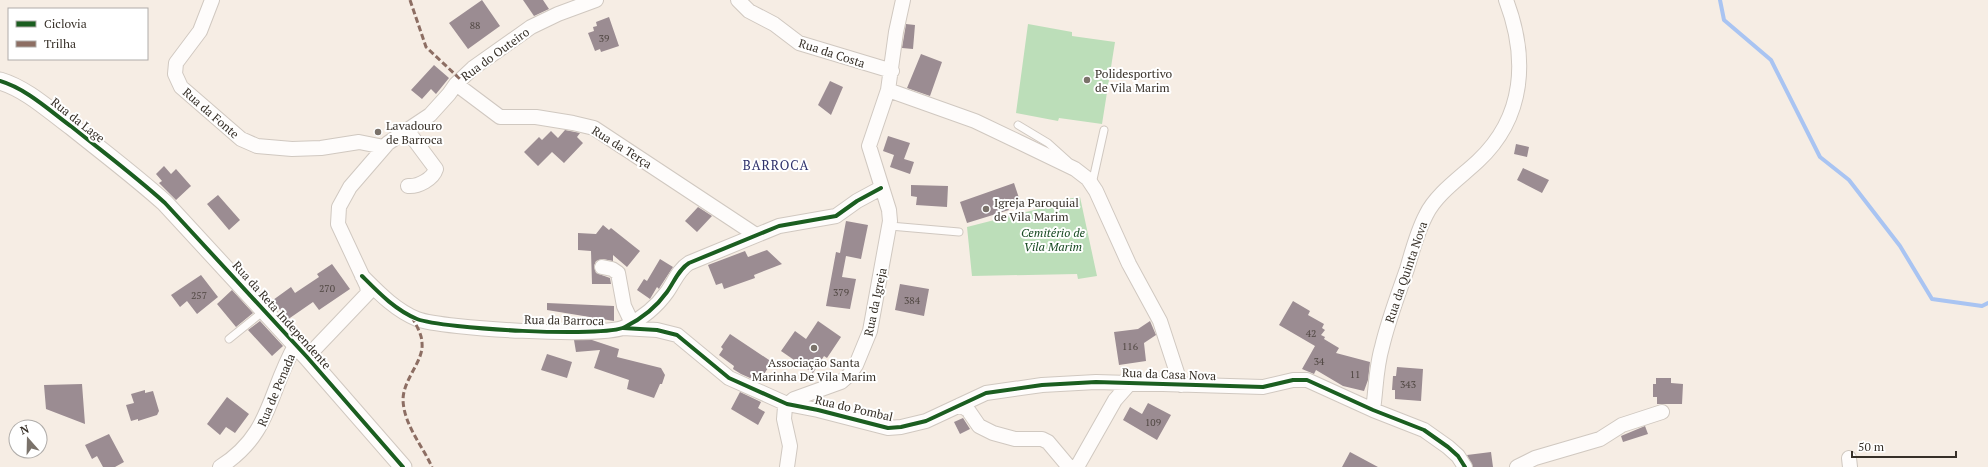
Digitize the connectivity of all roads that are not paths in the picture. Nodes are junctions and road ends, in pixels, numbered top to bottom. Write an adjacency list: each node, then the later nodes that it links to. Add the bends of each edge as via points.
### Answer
1 (212, 0): 13 (street, Rua da Fonte, via 200,31 178,59 175,71 181,87 241,139 257,146 292,149 321,148 359,142)
2 (596, 0): 8 (street, Rua do Outeiro, via 531,27 473,68)
3 (738, 0): 6 (street, Rua da Costa, via 749,11 774,24 799,43)
4 (903, 0): 6 (street, Rua da Igreja, via 896,32)
5 (1506, 0): 33 (street, Rua da Quinta Nova, via 1518,49 1520,82 1515,102 1495,143 1437,200 1423,221 1381,348)
6 (892, 71): 9 (street, Rua da Igreja)
7 (0, 81): 15 (street, Rua da Lage, via 9,83 36,100)
8 (456, 84): 11 (street, Rua do Outeiro, via 434,112); 21 (street, Rua da Terça, via 500,117 536,117 594,128)
9 (888, 90): 14 (street, via 975,121); 18 (street, Rua da Igreja, via 868,146)
10 (1018, 125): 14 (lane, via 1054,148)
11 (407, 130): 13 (street, Rua do Outeiro); 17 (street, via 436,168 420,185)
12 (1104, 130): 16 (lane)
13 (384, 147): 23 (street, Rua do Outeiro, via 346,192 337,214 340,230)
14 (1075, 169): 16 (street)
15 (140, 180): 24 (street, Rua da Reta Independente, via 189,228)
16 (1092, 184): 30 (street, via 1129,264 1160,321)
17 (408, 186)
18 (881, 188): 19 (street, Rua da Igreja, via 889,210); 21 (street, via 836,216 786,225)
19 (890, 226): 20 (lane); 31 (street, Rua da Igreja, via 870,331 856,365 841,382 798,397)
20 (960, 232)
21 (756, 235): 25 (street, via 686,265 664,296)
22 (602, 267): 25 (street, via 618,273)
23 (362, 276): 25 (street, Rua da Barroca, via 400,310 415,318 437,324 555,331 603,331); 28 (street, Rua do Outeiro, via 368,290 366,296)
24 (264, 310): 26 (lane); 27 (street, Rua da Reta Independente)
25 (627, 325): 31 (street, Rua da Barroca, via 677,335 729,378)
26 (229, 338)
27 (296, 344): 28 (street, Rua da Reta Independente); 35 (street, Rua de Penada, via 260,428 242,450)
28 (307, 357): 36 (street, Rua da Reta Independente)
29 (1130, 383): 30 (street, Rua da Casa Nova); 32 (street, Rua da Casa Nova, via 1074,382 1018,388 986,393); 39 (street, via 1115,400)
30 (1181, 385): 33 (street, Rua da Casa Nova, via 1263,387 1302,379)
31 (787, 404): 32 (street, Rua do Pombal, via 894,428 926,421); 37 (street, via 784,414 790,446)
32 (960, 405): 38 (street, via 968,410 979,426 993,433 1015,439 1042,439 1048,442)
33 (1373, 410): 40 (street, Rua da Casa Nova, via 1429,433 1454,452)
34 (1662, 412): 41 (street, via 1622,425 1600,438 1535,458)
35 (220, 467)
36 (403, 467)
37 (788, 467)
38 (1069, 467)
39 (1077, 467)
40 (1465, 467)
41 (1517, 467)

